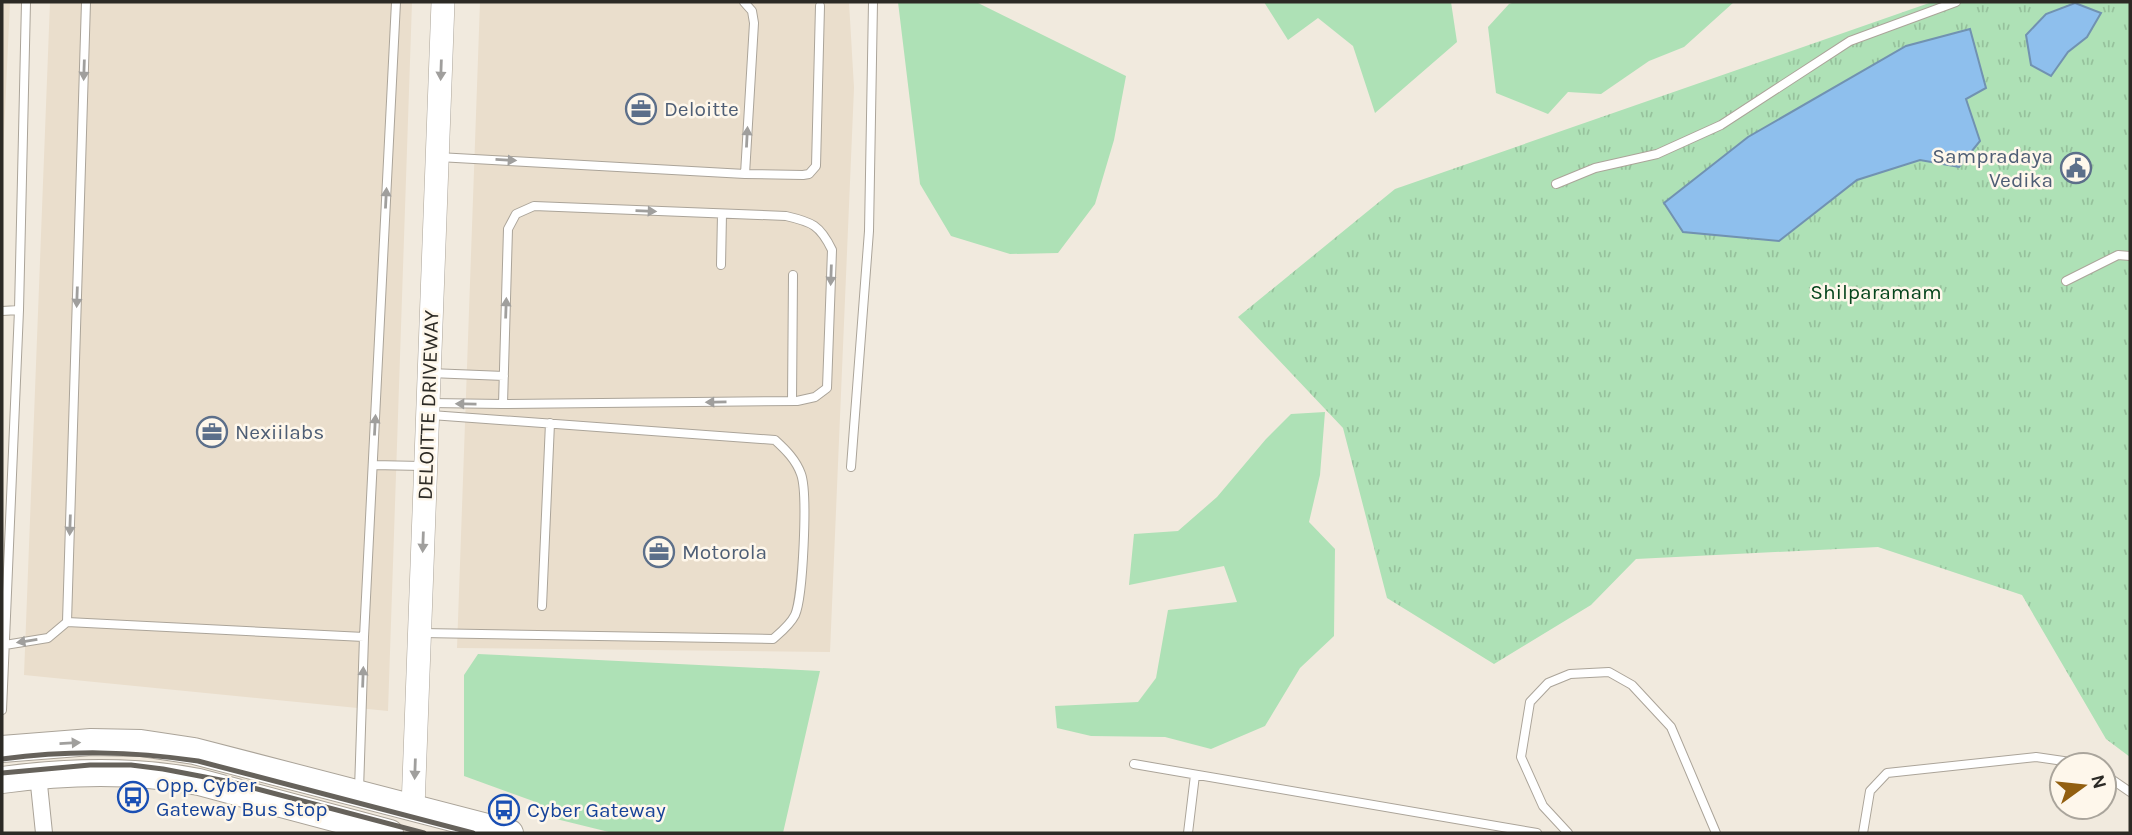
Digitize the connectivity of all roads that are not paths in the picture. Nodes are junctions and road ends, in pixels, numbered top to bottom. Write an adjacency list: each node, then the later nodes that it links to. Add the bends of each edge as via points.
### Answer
1 (26, 2): 17 (lane)
2 (86, 2): 29 (lane, one-way to 29)
3 (396, 2): 25 (lane, one-way to 3)
4 (443, 2): 9 (street, DELOITTE DRIVEWAY, one-way to 9)
5 (744, 2): 10 (lane, one-way to 5, via 754,23)
6 (873, 2): 27 (lane, via 869,231)
7 (1956, 2): 11 (lane, via 1850,41 1711,130 1657,154)
8 (820, 6): 10 (lane, via 816,166 803,175)
9 (438, 157): 10 (lane, one-way to 10); 19 (street, DELOITTE DRIVEWAY)
10 (745, 174)
11 (1556, 184)
12 (722, 214): 14 (lane); 20 (lane, one-way to 12, via 508,229 516,214 534,206); 21 (lane, one-way to 21, via 786,216 809,222 824,233 832,250 827,388 815,397)
13 (2130, 256): 16 (lane, via 2118,256)
14 (721, 264)
15 (793, 275): 21 (lane)
16 (2066, 281)
17 (19, 310): 18 (lane); 32 (lane)
18 (2, 311)
19 (430, 373): 20 (lane); 23 (street, DELOITTE DRIVEWAY)
20 (503, 376): 22 (lane)
21 (792, 401): 22 (lane, one-way to 22)
22 (503, 404): 23 (lane, one-way to 23)
23 (428, 409): 24 (lane); 26 (street, DELOITTE DRIVEWAY)
24 (550, 423): 28 (lane); 30 (lane, via 775,440 802,477 805,537 796,614 773,639)
25 (373, 465): 26 (lane); 31 (lane)
26 (426, 466): 30 (street, DELOITTE DRIVEWAY, one-way to 30)
27 (851, 467)
28 (542, 606)
29 (67, 622): 31 (lane); 32 (lane, one-way to 32, via 48,638)
30 (421, 632): 41 (street, DELOITTE DRIVEWAY, one-way to 41)
31 (363, 637): 40 (lane, one-way to 31)
32 (5, 645): 33 (lane)
33 (2, 709)
34 (2, 750): 40 (main road, one-way to 40, via 91,742 141,743 194,751)
35 (2048, 759): 50 (lane, via 1887,773 1870,791)
36 (1134, 764): 38 (lane)
37 (38, 775): 39 (main road); 42 (main road, via 127,772 170,776); 43 (street)
38 (1195, 775): 46 (lane); 47 (lane)
39 (2, 780)
40 (359, 793): 41 (main road)
41 (413, 808): 45 (main road)
42 (317, 824): 44 (main road)
43 (44, 833)
44 (390, 833)
45 (510, 833)
46 (1188, 833)
47 (1537, 833)
48 (1568, 833): 49 (lane, via 1543,806 1521,757 1530,702 1548,683 1570,674 1609,672 1632,685 1671,727)
49 (1716, 833)
50 (1863, 833)

